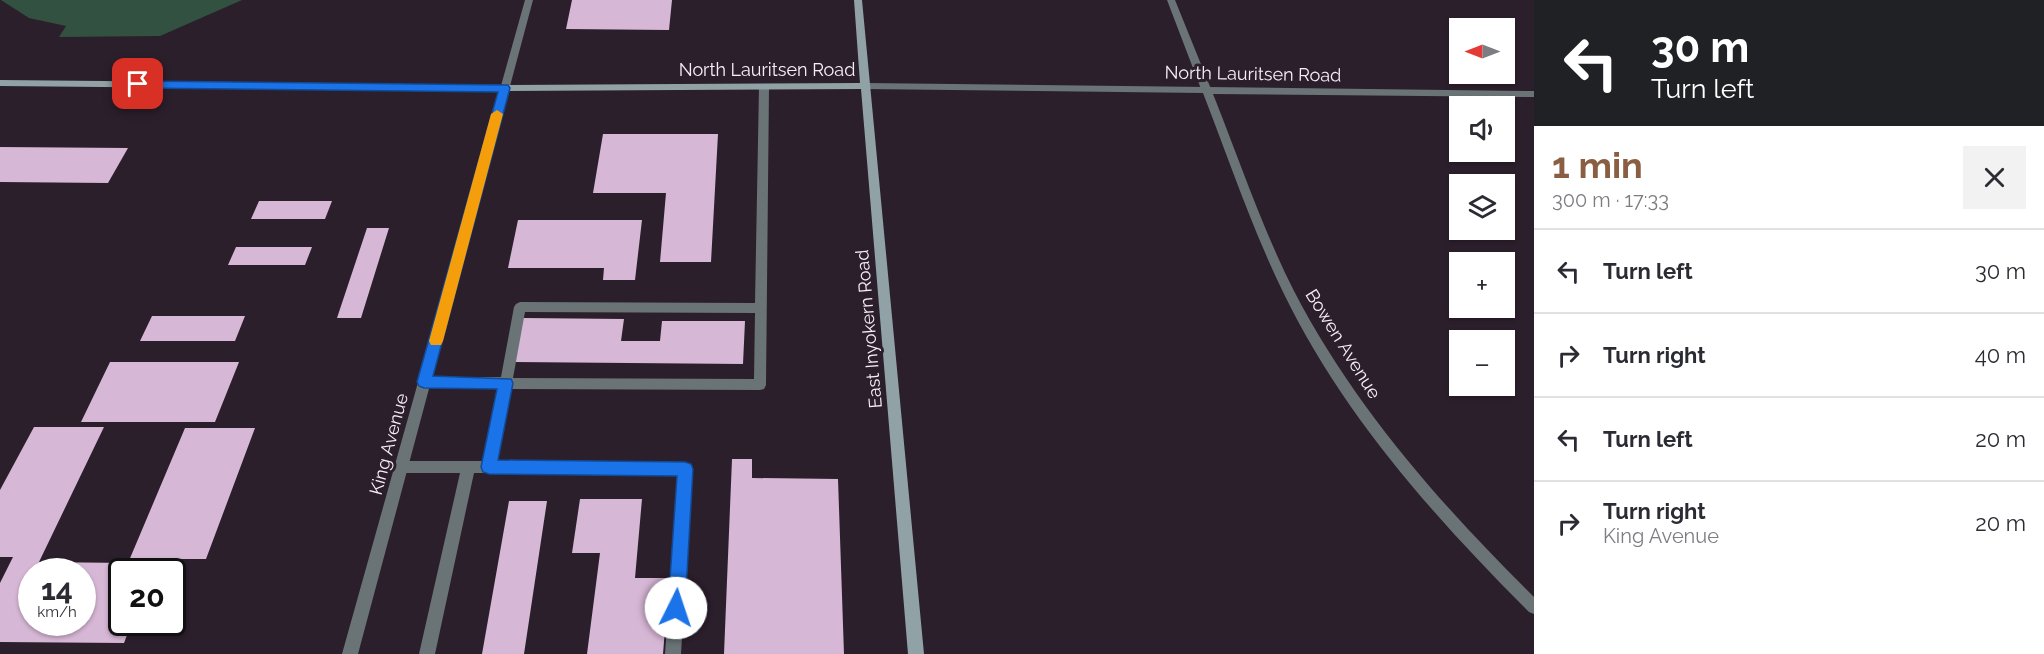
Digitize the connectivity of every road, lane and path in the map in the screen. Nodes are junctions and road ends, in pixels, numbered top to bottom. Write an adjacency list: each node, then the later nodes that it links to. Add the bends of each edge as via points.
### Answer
1 (528, 0): 7 (street, King Avenue)
2 (858, 0): 5 (street, East Inyokern Road)
3 (1171, 0): 8 (street, Bowen Avenue)
4 (0, 83): 7 (street, North Lauritsen Road)
5 (865, 86): 6 (street, North Lauritsen Road); 8 (street, North Lauritsen Road); 20 (street, East Inyokern Road)
6 (764, 87): 7 (street, North Lauritsen Road); 10 (street)
7 (504, 88): 11 (street, King Avenue)
8 (1206, 89): 9 (street, North Lauritsen Road); 16 (street, Bowen Avenue, via 1290,292 1338,377 1406,468)
9 (1534, 94)
10 (761, 308): 12 (street, via 519,307); 12 (street, via 760,385)
11 (424, 382): 12 (street); 13 (street, King Avenue)
12 (506, 383): 14 (street)
13 (401, 467): 15 (street); 17 (street, King Avenue)
14 (489, 467): 15 (street); 19 (street, via 685,469)
15 (468, 469): 18 (street)
16 (1534, 607)
17 (350, 654)
18 (427, 654)
19 (673, 654)
20 (916, 654)

